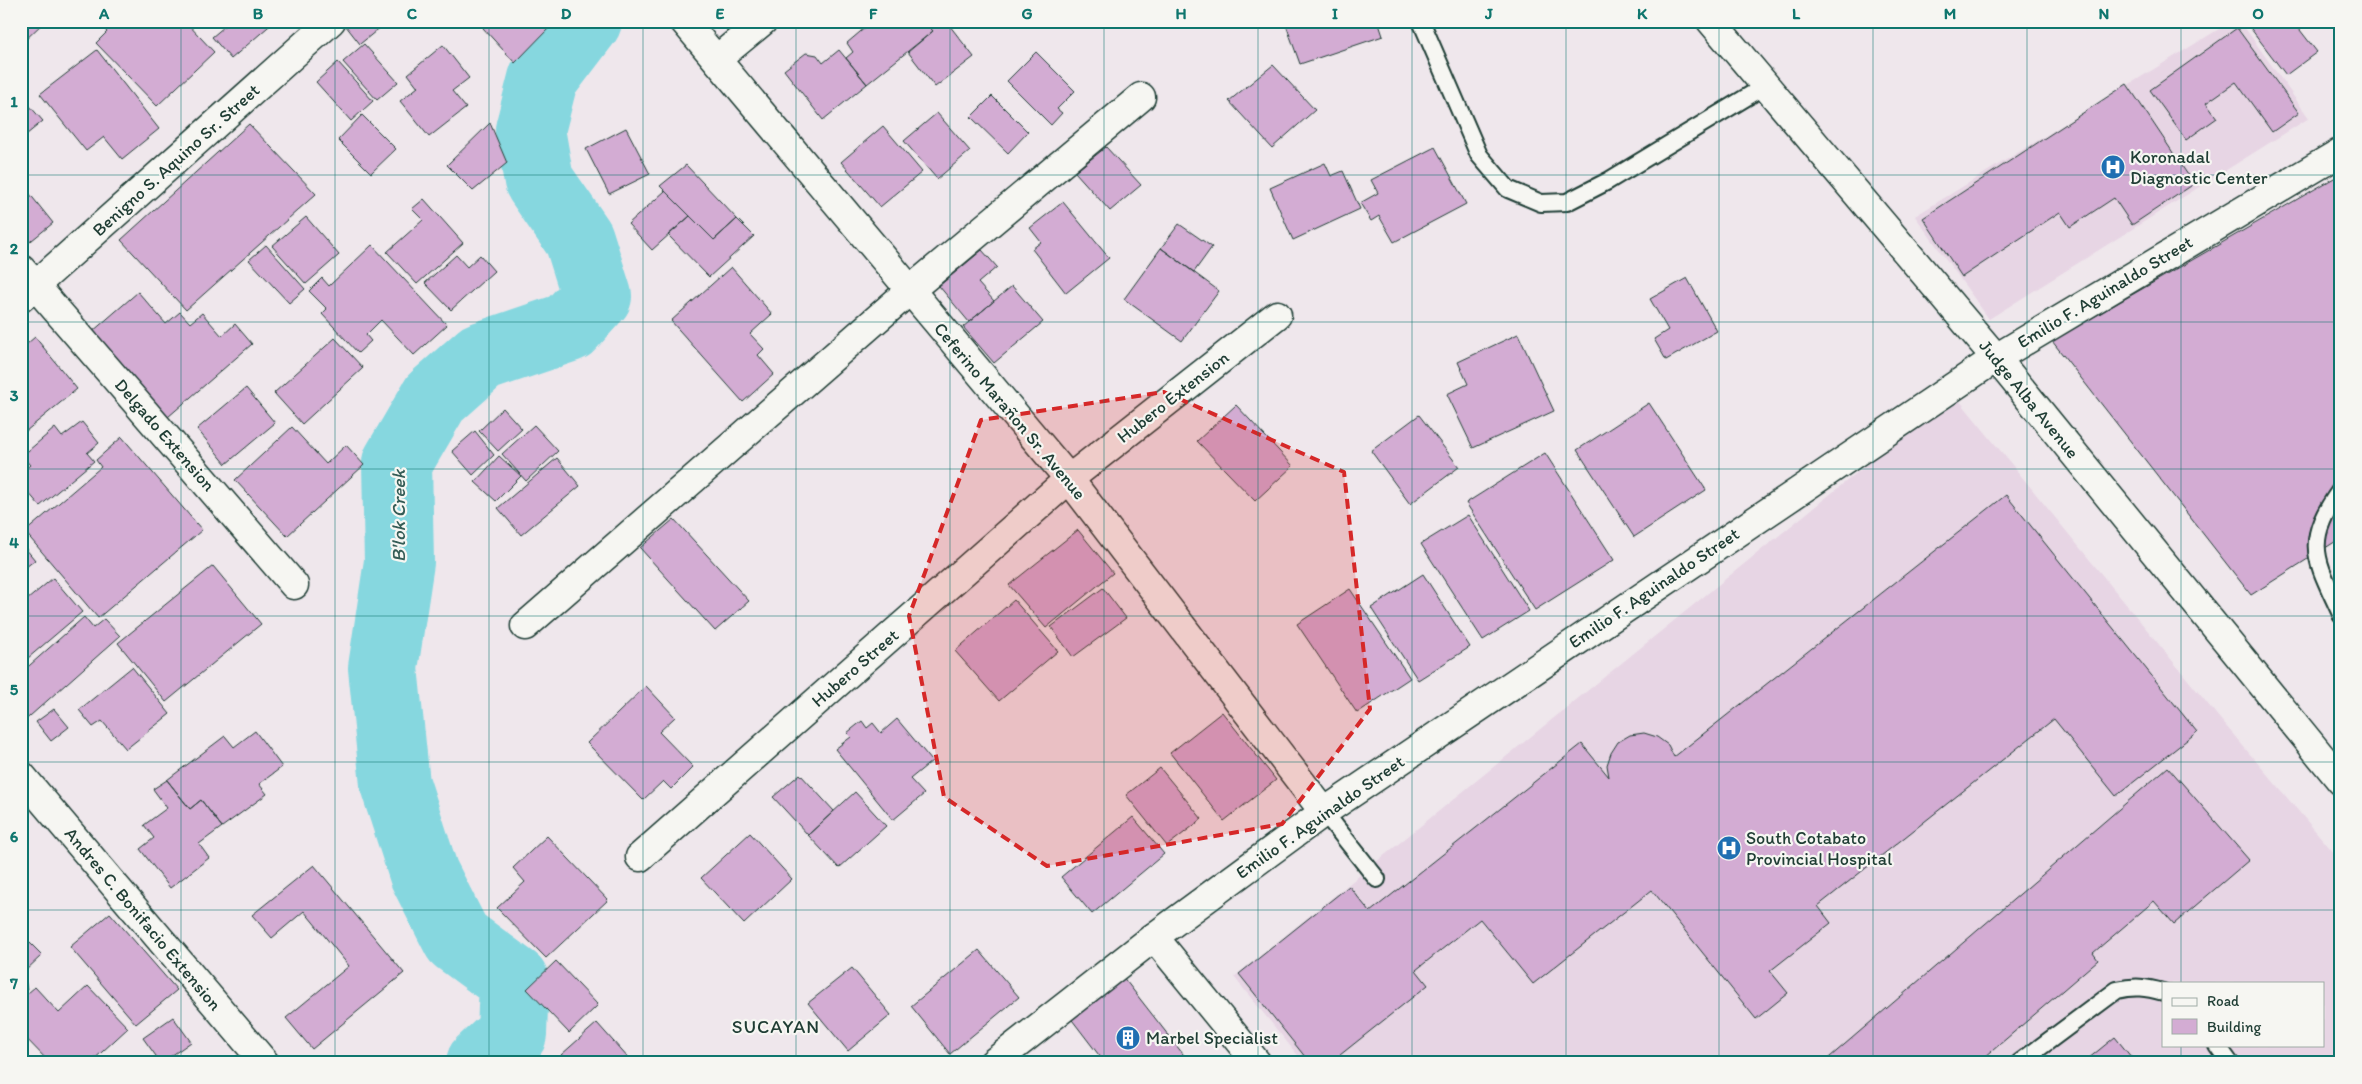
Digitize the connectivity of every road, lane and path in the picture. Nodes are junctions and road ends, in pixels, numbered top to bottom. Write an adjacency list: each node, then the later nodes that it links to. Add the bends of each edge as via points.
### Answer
1 (331, 21): 10 (street, Benigno S. Aquino Sr. Street)
2 (684, 21): 6 (street, Ceferino Marañon Sr. Avenue)
3 (763, 21): 6 (street)
4 (1421, 21): 7 (lane, via 1480,155 1508,190 1541,203 1567,202 1608,181)
5 (1711, 21): 7 (street, Judge Alba Avenue)
6 (717, 59): 11 (street, Ceferino Marañon Sr. Avenue)
7 (1765, 86): 13 (street, Judge Alba Avenue)
8 (1140, 97): 11 (street)
9 (2341, 152): 13 (street, Emilio F. Aguinaldo Street)
10 (26, 284): 16 (street, Delgado Extension)
11 (909, 291): 14 (street, Ceferino Marañon Sr. Avenue); 18 (street)
12 (1277, 315): 14 (street, Hubero Extension)
13 (1996, 358): 20 (street, Judge Alba Avenue); 21 (street, Emilio F. Aguinaldo Street)
14 (1069, 479): 21 (street, Ceferino Marañon Sr. Avenue); 22 (street, Hubero Street)
15 (2341, 489): 17 (lane, via 2319,524 2315,548)
16 (294, 585)
17 (2341, 614)
18 (525, 626)
19 (21, 775): 27 (street, Andres C. Bonifacio Extension)
20 (2341, 781)
21 (1324, 812): 23 (lane); 24 (street, Emilio F. Aguinaldo Street)
22 (640, 857)
23 (1376, 880)
24 (1154, 937): 28 (street, Emilio F. Aguinaldo Street); 29 (street)
25 (2162, 992): 30 (lane, via 2146,986 2117,990)
26 (2218, 1046): 31 (lane)
27 (265, 1063)
28 (993, 1063)
29 (1257, 1063)
30 (2019, 1063)
31 (2230, 1063)

